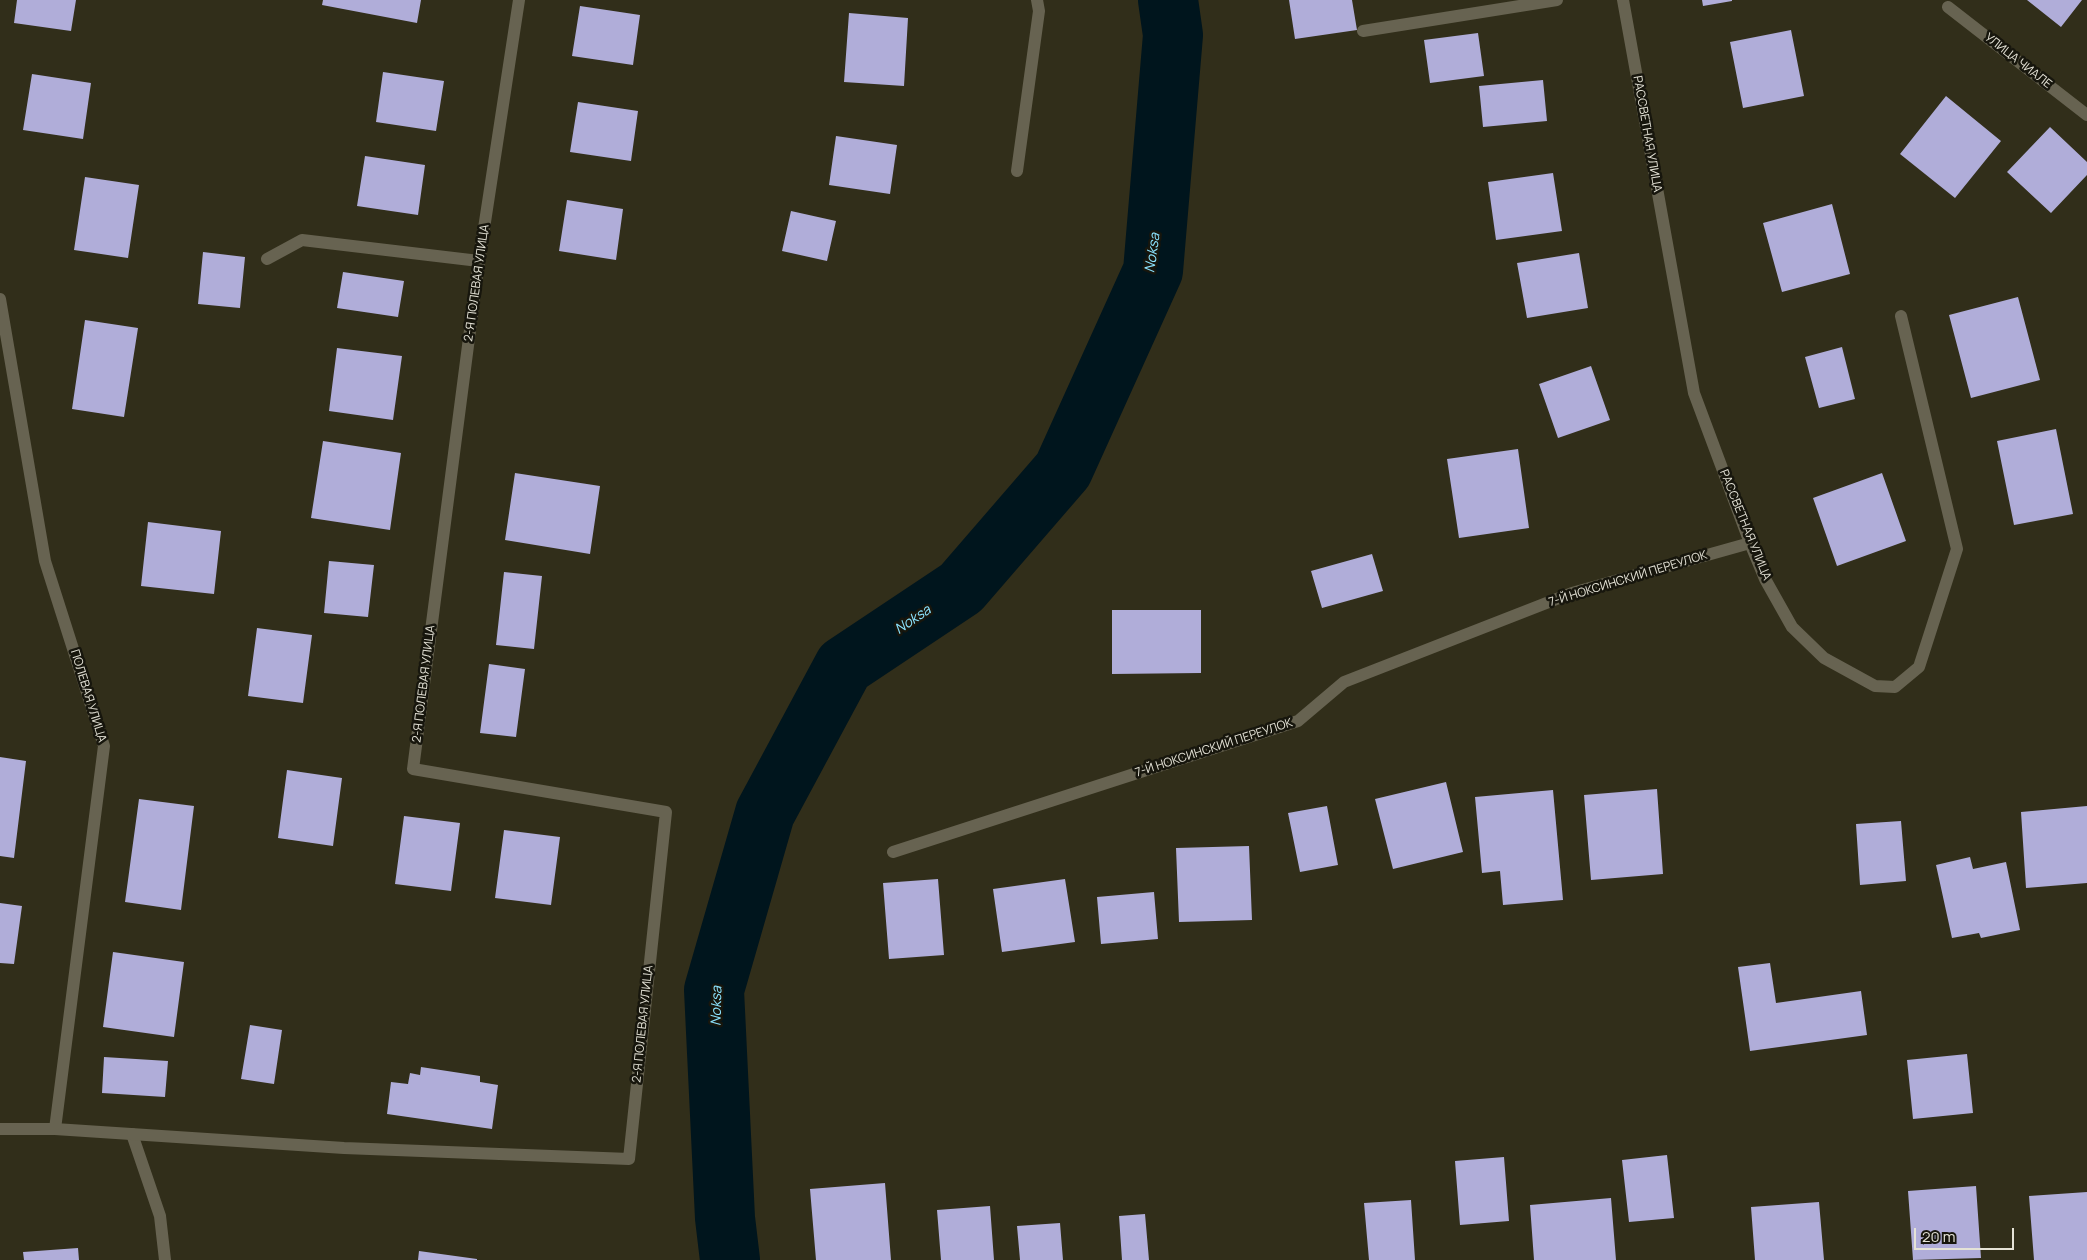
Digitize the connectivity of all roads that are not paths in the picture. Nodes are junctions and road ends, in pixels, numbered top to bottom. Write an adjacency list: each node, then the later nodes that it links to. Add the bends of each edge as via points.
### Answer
1 (520, 0): 10 (street, 2-Я ПОЛЕВАЯ УЛИЦА)
2 (1037, 0): 8 (street, via 1039,11)
3 (1557, 0): 6 (street)
4 (1623, 0): 13 (street, РАССВЕТНАЯ УЛИЦА, via 1694,393)
5 (1948, 8): 7 (street, УЛИЦА ЧИАЛЕ)
6 (1363, 31)
7 (2087, 115)
8 (1017, 171)
9 (267, 259): 10 (street, via 302,240)
10 (479, 261): 17 (street, 2-Я ПОЛЕВАЯ УЛИЦА, via 413,769 666,812 628,1160 344,1148)
11 (0, 299): 16 (street, ПОЛЕВАЯ УЛИЦА, via 46,561 104,746)
12 (1901, 316): 13 (street, РАССВЕТНАЯ УЛИЦА, via 1957,549 1919,667 1895,687 1875,686 1824,658 1792,627 1765,579)
13 (1750, 542): 14 (street, 7-Й НОКСИНСКИЙ ПЕРЕУЛОК, via 1572,593 1344,682 1298,721)
14 (894, 852)
15 (0, 1129): 16 (street)
16 (54, 1129): 17 (street)
17 (132, 1134): 18 (street, via 160,1216)
18 (165, 1260)

